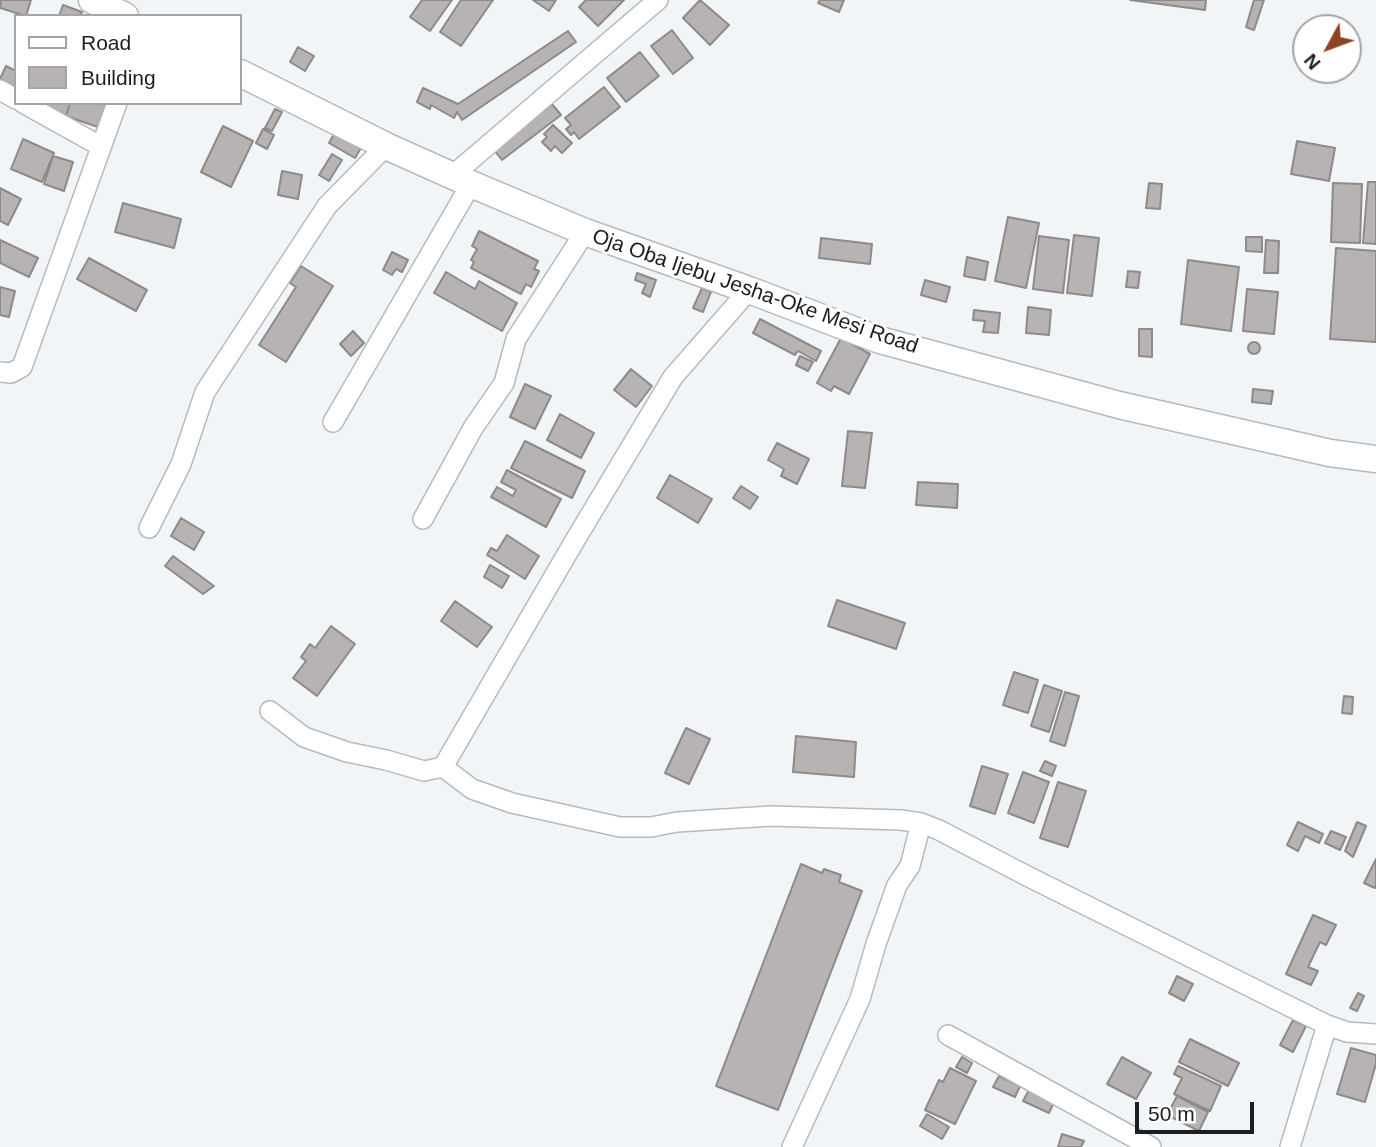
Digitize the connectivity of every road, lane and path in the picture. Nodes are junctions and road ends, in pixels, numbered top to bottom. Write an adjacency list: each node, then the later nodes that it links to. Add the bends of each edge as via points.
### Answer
1 (658, 0): 9 (street)
2 (97, 1): 3 (main road)
3 (121, 14)
4 (242, 74): 8 (main road, Oja Oba Ijebu Jesha-Oke Mesi Road)
5 (27, 105): 7 (street)
6 (116, 105): 7 (street)
7 (100, 146): 12 (street, via 22,367)
8 (386, 146): 9 (main road, Oja Oba Ijebu Jesha-Oke Mesi Road); 16 (street, via 327,206 205,392 181,464)
9 (462, 180): 10 (main road, Oja Oba Ijebu Jesha-Oke Mesi Road); 13 (street)
10 (585, 232): 11 (main road, Oja Oba Ijebu Jesha-Oke Mesi Road); 15 (street, via 516,339 504,383 473,428)
11 (749, 290): 14 (main road, Oja Oba Ijebu Jesha-Oke Mesi Road, via 880,340 1119,405); 18 (street, via 673,377)
12 (0, 372)
13 (334, 422)
14 (1376, 459)
15 (423, 519)
16 (149, 528)
17 (270, 711): 18 (street, via 304,737 347,752 424,771)
18 (443, 767): 19 (street, via 472,789 512,803 620,827 771,816)
19 (921, 823): 20 (street); 23 (street, via 910,866 897,886 860,999)
20 (1327, 1025): 21 (street, via 1348,1032); 25 (street)
21 (1375, 1032)
22 (948, 1035): 24 (street)
23 (792, 1147)
24 (1151, 1147)
25 (1290, 1147)

